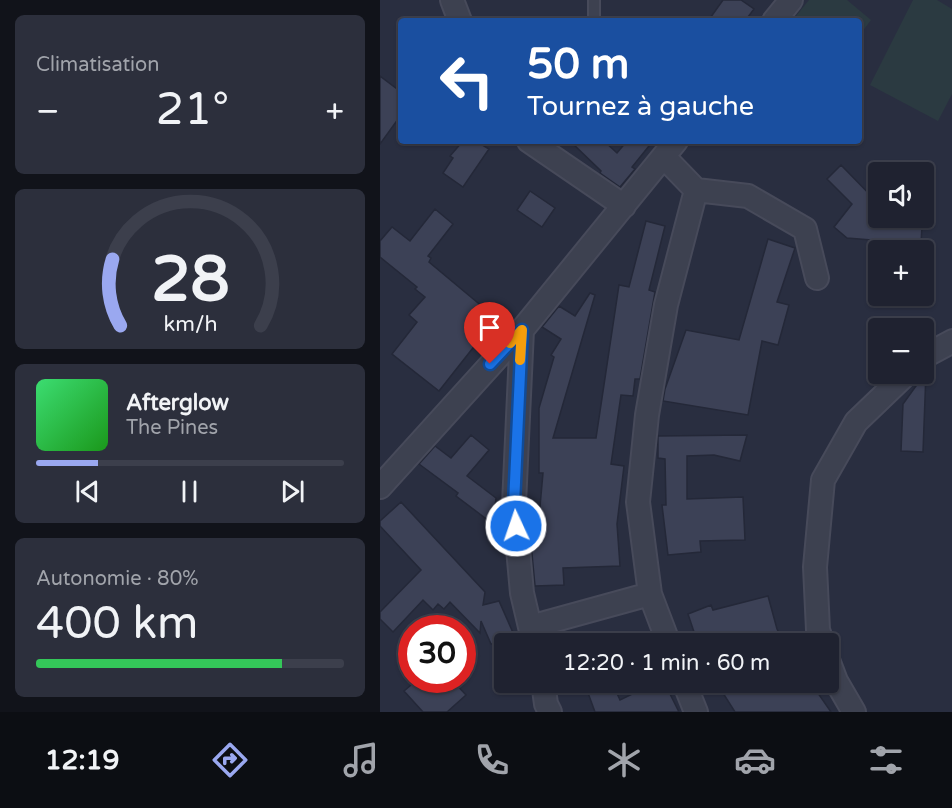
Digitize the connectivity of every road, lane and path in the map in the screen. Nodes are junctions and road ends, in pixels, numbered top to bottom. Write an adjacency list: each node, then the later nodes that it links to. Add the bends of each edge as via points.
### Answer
1 (452, 0): 4 (street)
2 (594, 0): 5 (lane)
3 (791, 0): 6 (street)
4 (460, 18)
5 (594, 18)
6 (776, 18)
7 (533, 144): 10 (street)
8 (670, 149): 9 (street); 10 (street)
9 (696, 190): 11 (street, via 748,196 805,230); 17 (street, via 666,305 647,415 638,502)
10 (624, 206): 12 (street)
11 (817, 278)
12 (522, 330): 16 (street); 18 (street, via 514,504 522,593)
13 (953, 340): 14 (street)
14 (934, 351)
15 (896, 384): 21 (street, via 856,422 823,480 815,567)
16 (380, 487)
17 (650, 594): 19 (street); 20 (street)
18 (532, 633)
19 (538, 633)
20 (665, 633)
21 (819, 633)
22 (839, 686): 27 (street)
23 (544, 693): 25 (street)
24 (688, 693): 26 (street)
25 (550, 712)
26 (696, 712)
27 (854, 712)

